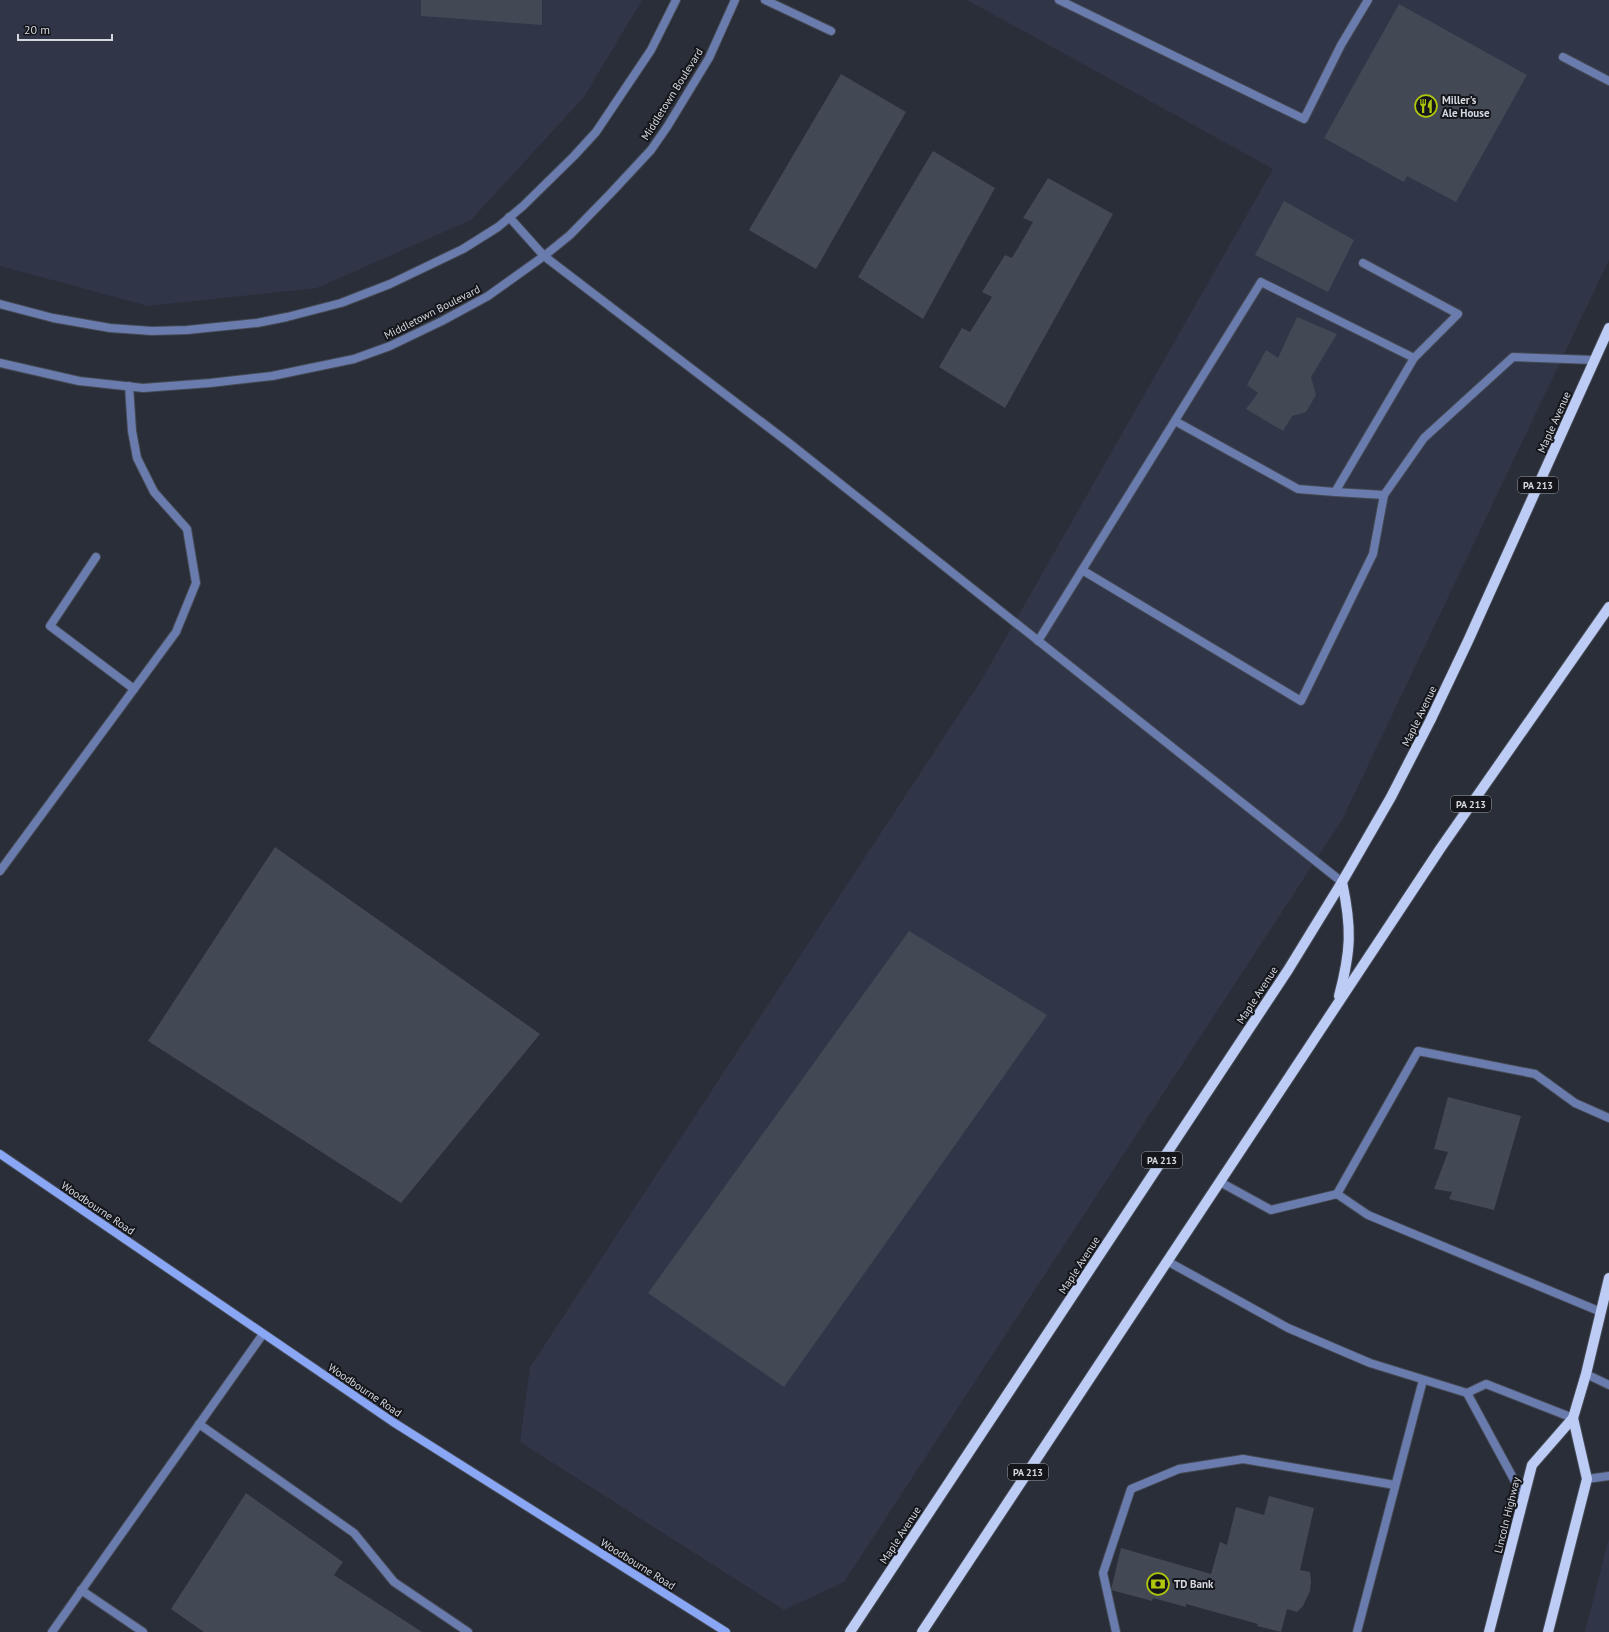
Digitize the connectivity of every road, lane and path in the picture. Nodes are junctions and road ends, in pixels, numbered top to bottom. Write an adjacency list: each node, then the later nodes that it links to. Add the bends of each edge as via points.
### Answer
1 (676, 0): 9 (street, via 651,50 596,132)
2 (735, 0): 10 (street, Middletown Boulevard, via 709,58 651,150 570,235)
3 (765, 0): 6 (street)
4 (1059, 0): 5 (street, via 1304,119 1341,45)
5 (1368, 0)
6 (831, 30)
7 (1563, 57): 8 (street)
8 (1609, 81)
9 (509, 217): 10 (street); 12 (street, via 463,249 390,284 341,303 287,318 187,330 152,331 110,328 53,318)
10 (544, 256): 17 (street, Middletown Boulevard, via 488,296 442,321 390,346 354,359 272,376 203,384 143,388); 24 (street, via 789,443)
11 (1363, 263): 14 (street, via 1458,314)
12 (0, 304)
13 (1609, 328): 15 (main road, Maple Avenue / PA 213)
14 (1414, 358): 18 (street, via 1261,282); 19 (street)
15 (1594, 360): 20 (street, via 1513,357 1424,438); 27 (main road, Maple Avenue / PA 213, via 1430,721 1391,797)
16 (0, 363): 17 (street, Middletown Boulevard, via 78,381)
17 (129, 386): 25 (street, via 137,458 154,492 187,529 196,583 176,632)
18 (1175, 422): 19 (street, via 1298,489); 22 (street)
19 (1335, 492): 20 (street)
20 (1384, 495): 22 (street, via 1373,554 1301,700)
21 (96, 557): 25 (street, via 50,626)
22 (1082, 570): 24 (street)
23 (1609, 607): 28 (main road, PA 213, via 1440,849)
24 (1038, 641): 27 (street)
25 (134, 689): 26 (street)
26 (0, 871)
27 (1342, 882): 28 (main road, via 1350,936 1348,964); 52 (main road, Maple Avenue / PA 213, via 1288,970)
28 (1337, 1004): 31 (main road, PA 213)
29 (1609, 1118): 32 (street, via 1576,1103 1535,1074 1418,1051)
30 (0, 1154): 36 (main road, Woodbourne Road)
31 (1220, 1182): 32 (street, via 1271,1210); 33 (main road, PA 213)
32 (1337, 1194): 35 (street, via 1368,1215)
33 (1167, 1262): 38 (street, via 1288,1328 1370,1363); 53 (main road, PA 213)
34 (1609, 1278): 35 (main road, Lincoln Highway)
35 (1600, 1312): 37 (main road, Lincoln Highway)
36 (263, 1334): 42 (street); 51 (main road, Woodbourne Road, via 393,1422)
37 (1586, 1374): 39 (street); 41 (main road, Lincoln Highway)
38 (1423, 1380): 40 (street); 45 (street)
39 (1609, 1385)
40 (1467, 1393): 41 (street, via 1486,1384); 46 (street)
41 (1573, 1418): 44 (main road, Lincoln Highway); 46 (main road, Lincoln Highway, via 1532,1465)
42 (199, 1424): 47 (street); 50 (street, via 354,1533 394,1582)
43 (1609, 1476): 44 (street)
44 (1587, 1479): 57 (main road, Lincoln Highway)
45 (1395, 1485): 54 (street, via 1243,1459 1179,1469 1131,1489 1103,1574); 55 (street)
46 (1524, 1498): 56 (main road, Lincoln Highway)
47 (81, 1590): 48 (street); 49 (street)
48 (52, 1632)
49 (143, 1632)
50 (468, 1632)
51 (726, 1632)
52 (850, 1632)
53 (922, 1632)
54 (1116, 1632)
55 (1357, 1632)
56 (1489, 1632)
57 (1548, 1632)

